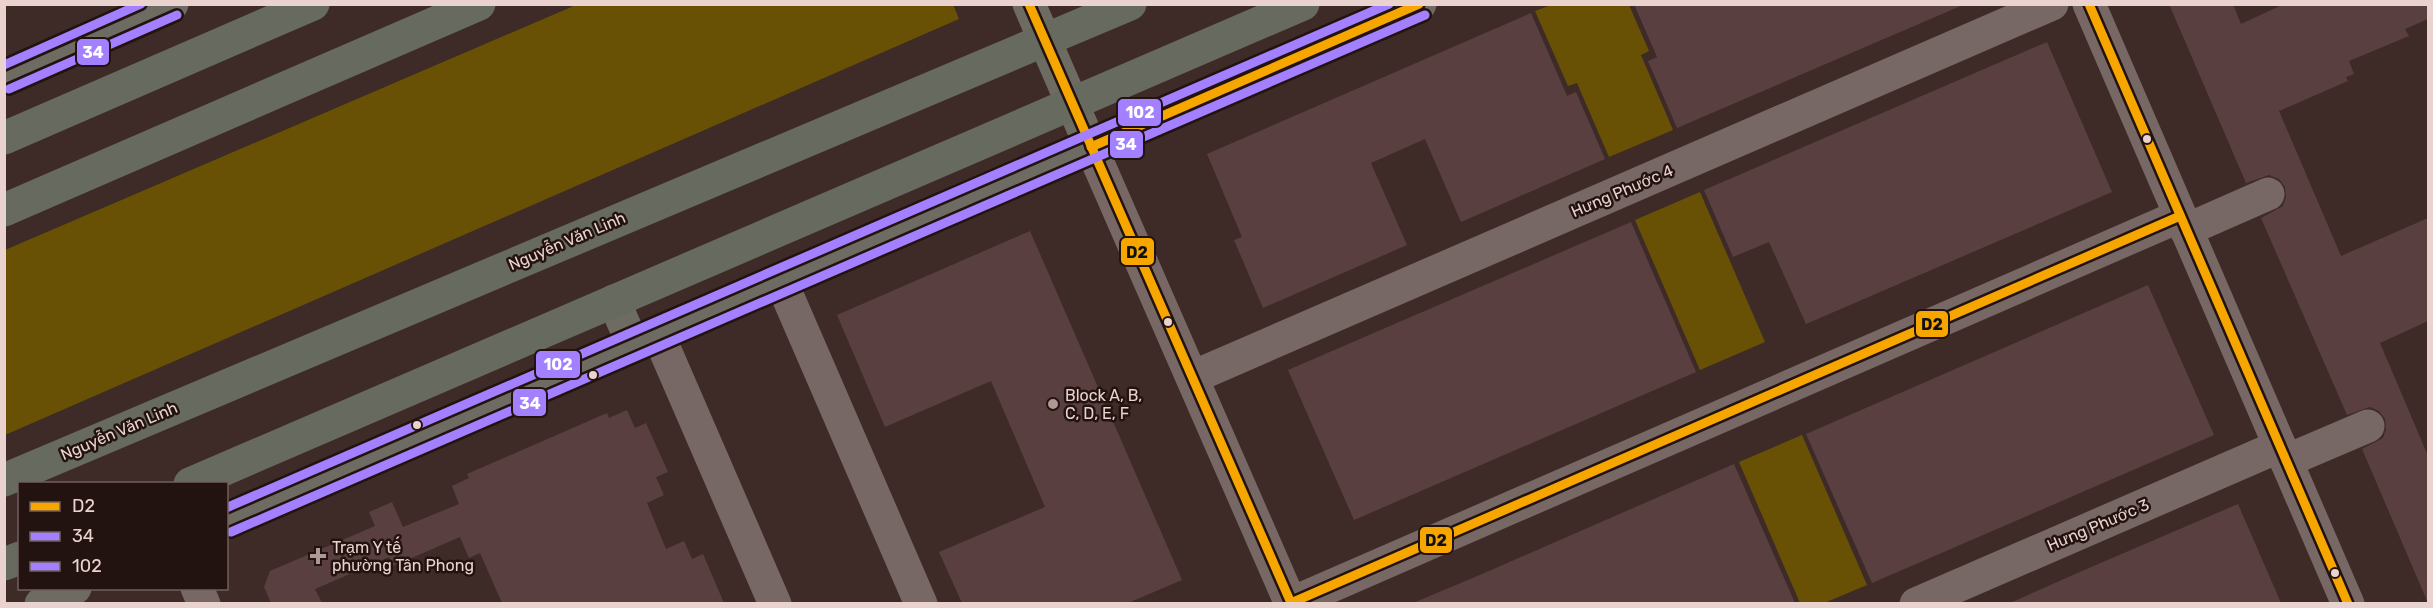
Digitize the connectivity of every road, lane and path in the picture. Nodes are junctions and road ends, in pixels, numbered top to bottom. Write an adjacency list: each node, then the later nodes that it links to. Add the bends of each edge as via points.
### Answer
1 (172, 4): 11 (main road)
2 (313, 4): 13 (highway)
3 (479, 4): 16 (highway)
4 (1029, 4): 10 (main road)
5 (1130, 4): 10 (highway, Nguyễn Văn Linh)
6 (1303, 4): 12 (highway)
7 (1420, 4): 14 (main road)
8 (2052, 4): 21 (street, Hưng Phước 4)
9 (2089, 4): 17 (street)
10 (1044, 40): 12 (main road); 24 (highway, Nguyễn Văn Linh)
11 (4, 78)
12 (1072, 103): 14 (main road); 19 (highway)
13 (4, 138)
14 (1091, 147): 18 (main road); 21 (street)
15 (2268, 194): 17 (street)
16 (4, 210)
17 (2183, 223): 23 (street); 31 (street)
18 (781, 281): 20 (main road); 30 (street)
19 (614, 301): 20 (main road); 25 (highway)
20 (645, 340): 26 (main road); 29 (street)
21 (1193, 377): 31 (street)
22 (2368, 426): 23 (street, Hưng Phước 3)
23 (2283, 453): 32 (street, Hưng Phước 3); 33 (street)
24 (4, 480)
25 (192, 482)
26 (228, 520)
27 (70, 590): 28 (main road)
28 (41, 603)
29 (775, 603)
30 (921, 603)
31 (1290, 603)
32 (1916, 603)
33 (2348, 603)

